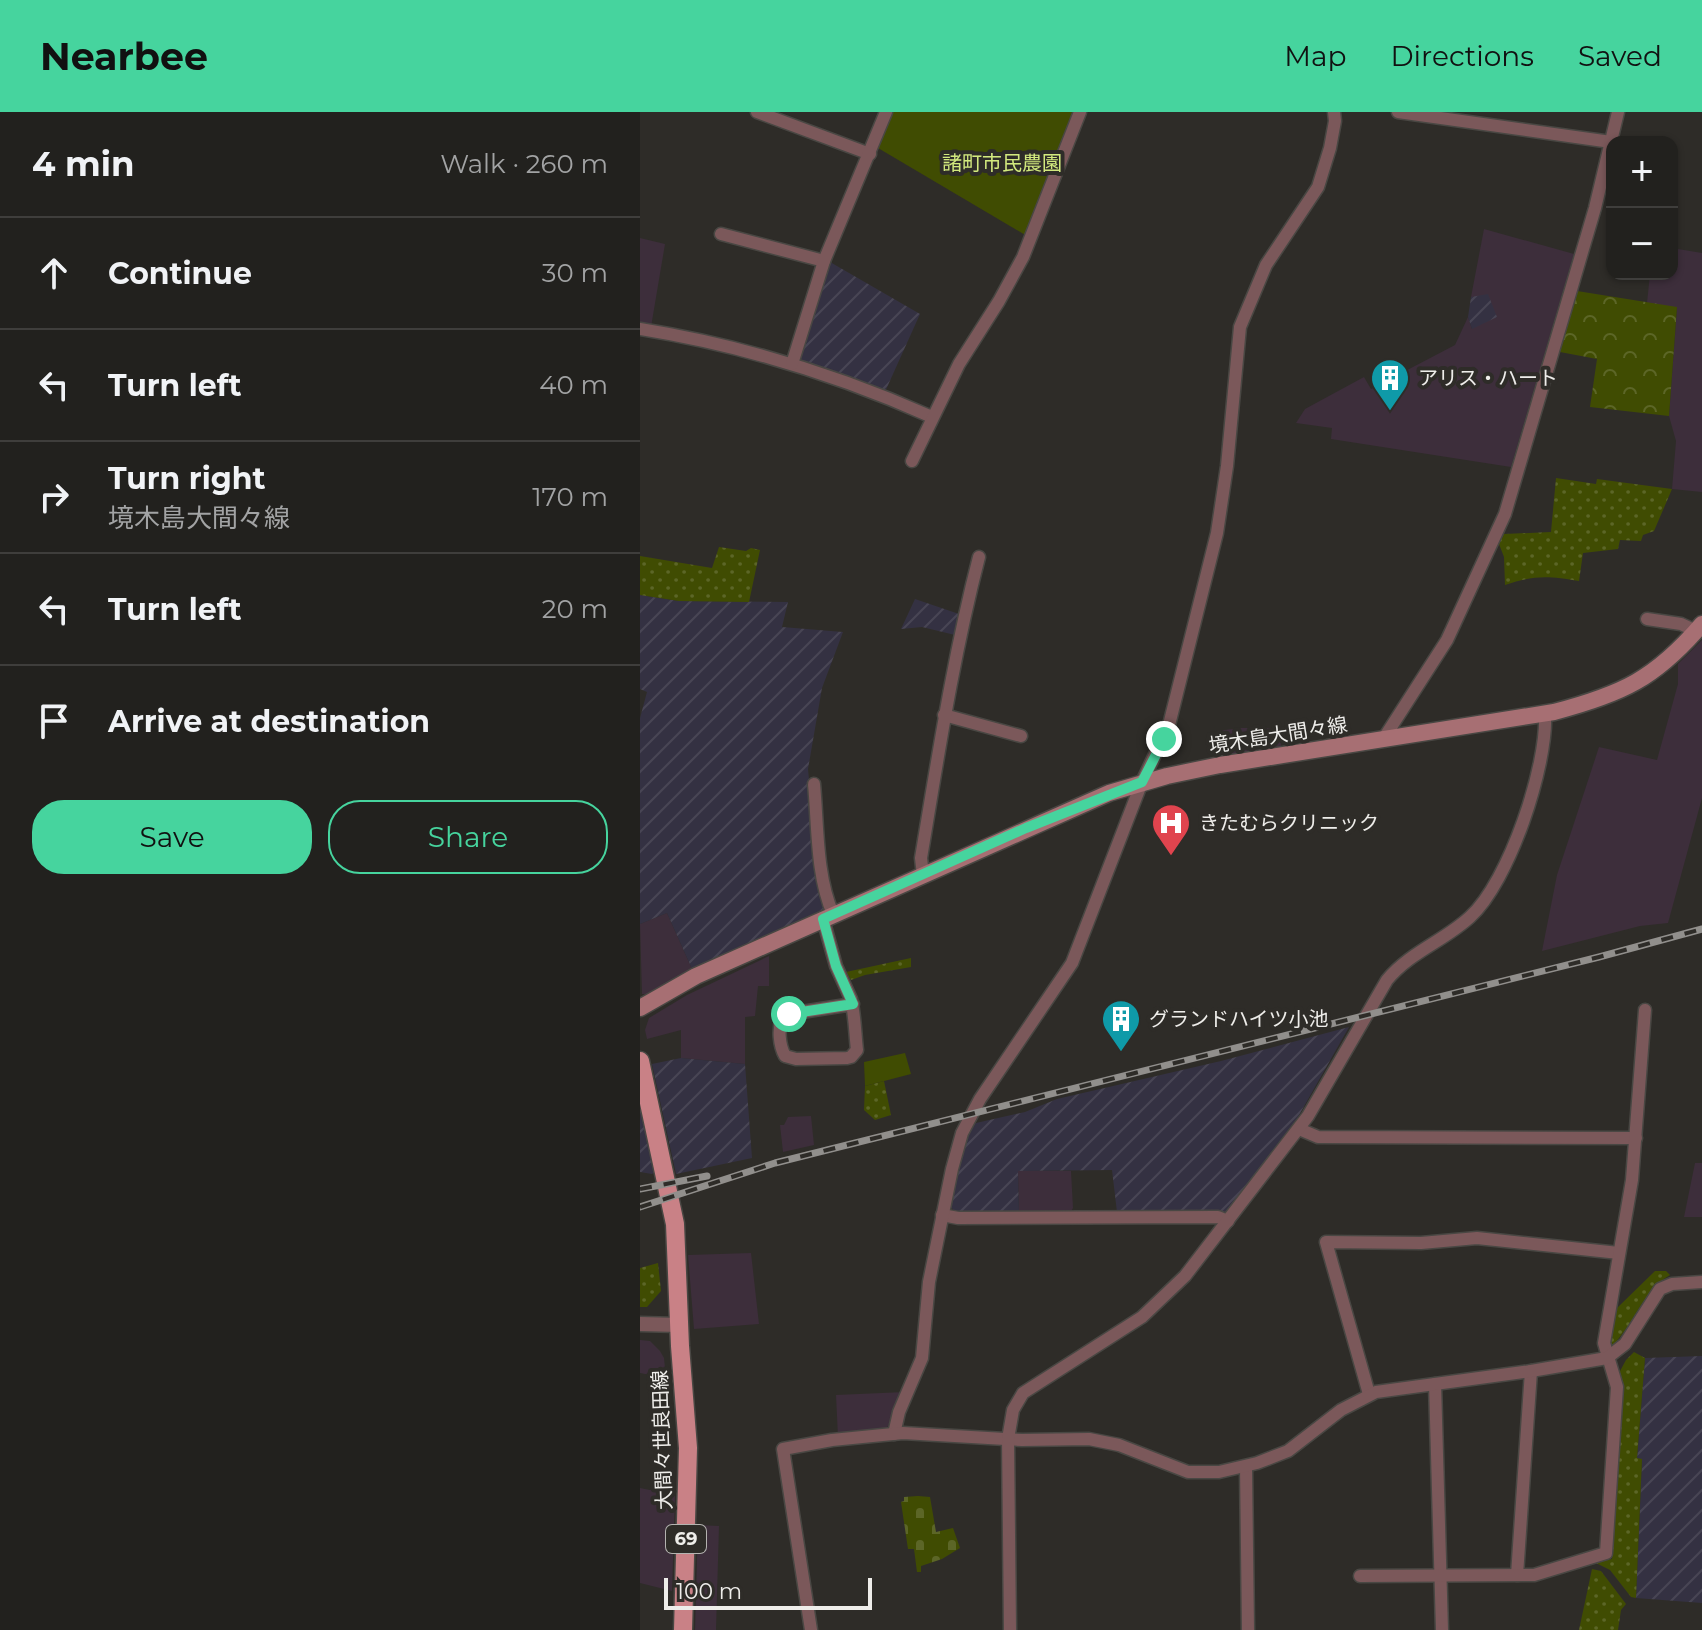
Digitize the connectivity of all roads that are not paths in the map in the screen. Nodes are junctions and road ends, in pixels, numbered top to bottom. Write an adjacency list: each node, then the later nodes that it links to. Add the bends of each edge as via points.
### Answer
1 (757, 112): 9 (street)
2 (886, 112): 9 (street)
3 (1080, 112): 15 (street, via 1023,257)
4 (1334, 112): 24 (street, via 1318,187 1266,265 1241,322 1217,533 1169,725)
5 (1398, 112): 8 (street)
6 (1618, 112): 7 (street)
7 (1612, 136)
8 (1606, 141)
9 (870, 154): 12 (street)
10 (1606, 165): 23 (street, via 1505,514 1447,640)
11 (721, 234): 12 (street)
12 (824, 261): 14 (street)
13 (640, 329): 14 (street)
14 (792, 364): 15 (street)
15 (932, 417): 16 (street)
16 (912, 461)
17 (979, 557): 21 (street)
18 (1647, 619): 19 (street)
19 (1699, 628): 20 (main road, 境木島大間々線, via 1669,660 1632,686)
20 (1545, 713): 23 (main road, 境木島大間々線); 32 (street, via 1545,741 1526,812 1490,889 1471,916 1387,980)
21 (944, 715): 22 (street); 26 (street, via 921,858)
22 (1021, 736)
23 (1384, 738): 24 (main road, 境木島大間々線)
24 (1142, 782): 26 (main road, 境木島大間々線); 34 (street, via 1072,963 967,1123)
25 (814, 784): 27 (street)
26 (923, 875): 27 (main road, 境木島大間々線)
27 (828, 916): 28 (street, via 836,966); 29 (main road, 境木島大間々線, via 696,976)
28 (853, 1004): 28 (street, via 857,1050 851,1057 785,1056 782,1018)
29 (640, 1008)
30 (1645, 1010): 33 (street)
31 (640, 1061): 39 (main road, 大間々世良田線 / 69, via 675,1224)
32 (1299, 1129): 33 (street, via 1318,1137); 35 (street)
33 (1636, 1138): 36 (street)
34 (942, 1215): 35 (street); 44 (street, via 922,1358)
35 (1228, 1221): 45 (street, via 1185,1276 1142,1317 1023,1393 1013,1410)
36 (1619, 1253): 40 (street, via 1604,1343); 43 (street, via 1477,1238 1326,1242)
37 (1702, 1282): 40 (street, via 1660,1289 1625,1344)
38 (640, 1324): 39 (street)
39 (679, 1325): 50 (main road, 大間々世良田線 / 69, via 688,1448)
40 (1607, 1358): 41 (street); 47 (street, via 1617,1387 1608,1550 1534,1575)
41 (1531, 1371): 42 (street); 47 (street)
42 (1435, 1384): 43 (street); 49 (street)
43 (1369, 1394): 46 (street, via 1296,1447)
44 (894, 1434): 45 (street); 51 (street, via 783,1449)
45 (1008, 1439): 46 (street, via 1108,1442 1197,1473); 52 (street)
46 (1246, 1467): 53 (street)
47 (1517, 1575): 49 (street)
48 (1360, 1576): 49 (street)
49 (1441, 1576): 54 (street)
50 (683, 1630)
51 (811, 1630)
52 (1010, 1630)
53 (1248, 1630)
54 (1442, 1630)

